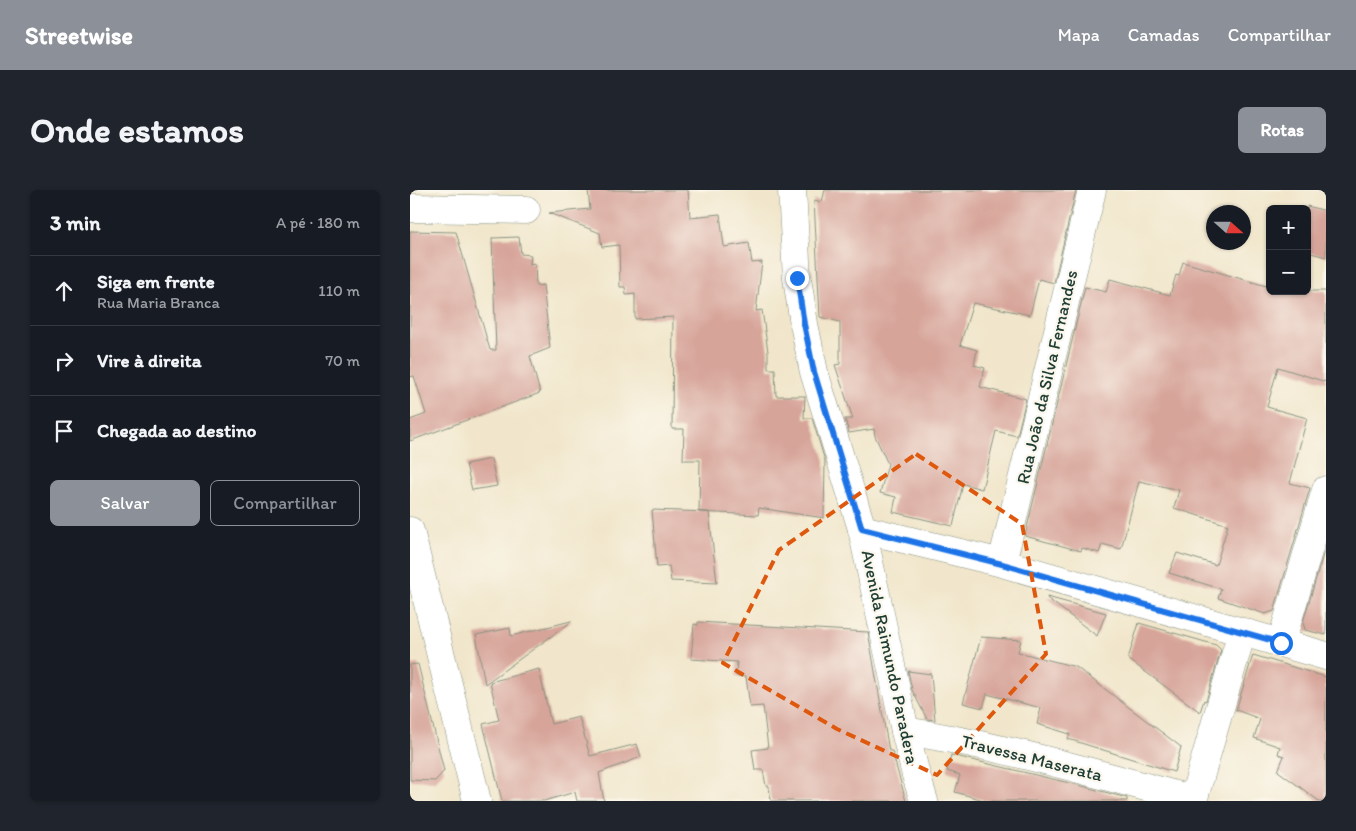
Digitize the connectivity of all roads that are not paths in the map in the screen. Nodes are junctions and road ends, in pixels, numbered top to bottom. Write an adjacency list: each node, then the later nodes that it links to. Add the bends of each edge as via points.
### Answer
1 (792, 190): 6 (street, Avenida Raimundo Paradera, via 797,278 804,324 814,372)
2 (1092, 190): 8 (street, Rua João da Silva Fernandes)
3 (410, 208): 4 (street)
4 (526, 210)
5 (1326, 490): 10 (street)
6 (862, 529): 8 (street); 12 (street, Avenida Raimundo Paradera)
7 (410, 531): 14 (street)
8 (1002, 564): 9 (street)
9 (1242, 632): 10 (street); 13 (street, Travessa Maserata)
10 (1281, 643): 11 (street)
11 (1326, 656)
12 (905, 731): 13 (street, Travessa Maserata, via 1035,757); 15 (street, Avenida Raimundo Paradera)
13 (1193, 800)
14 (477, 801)
15 (924, 801)

